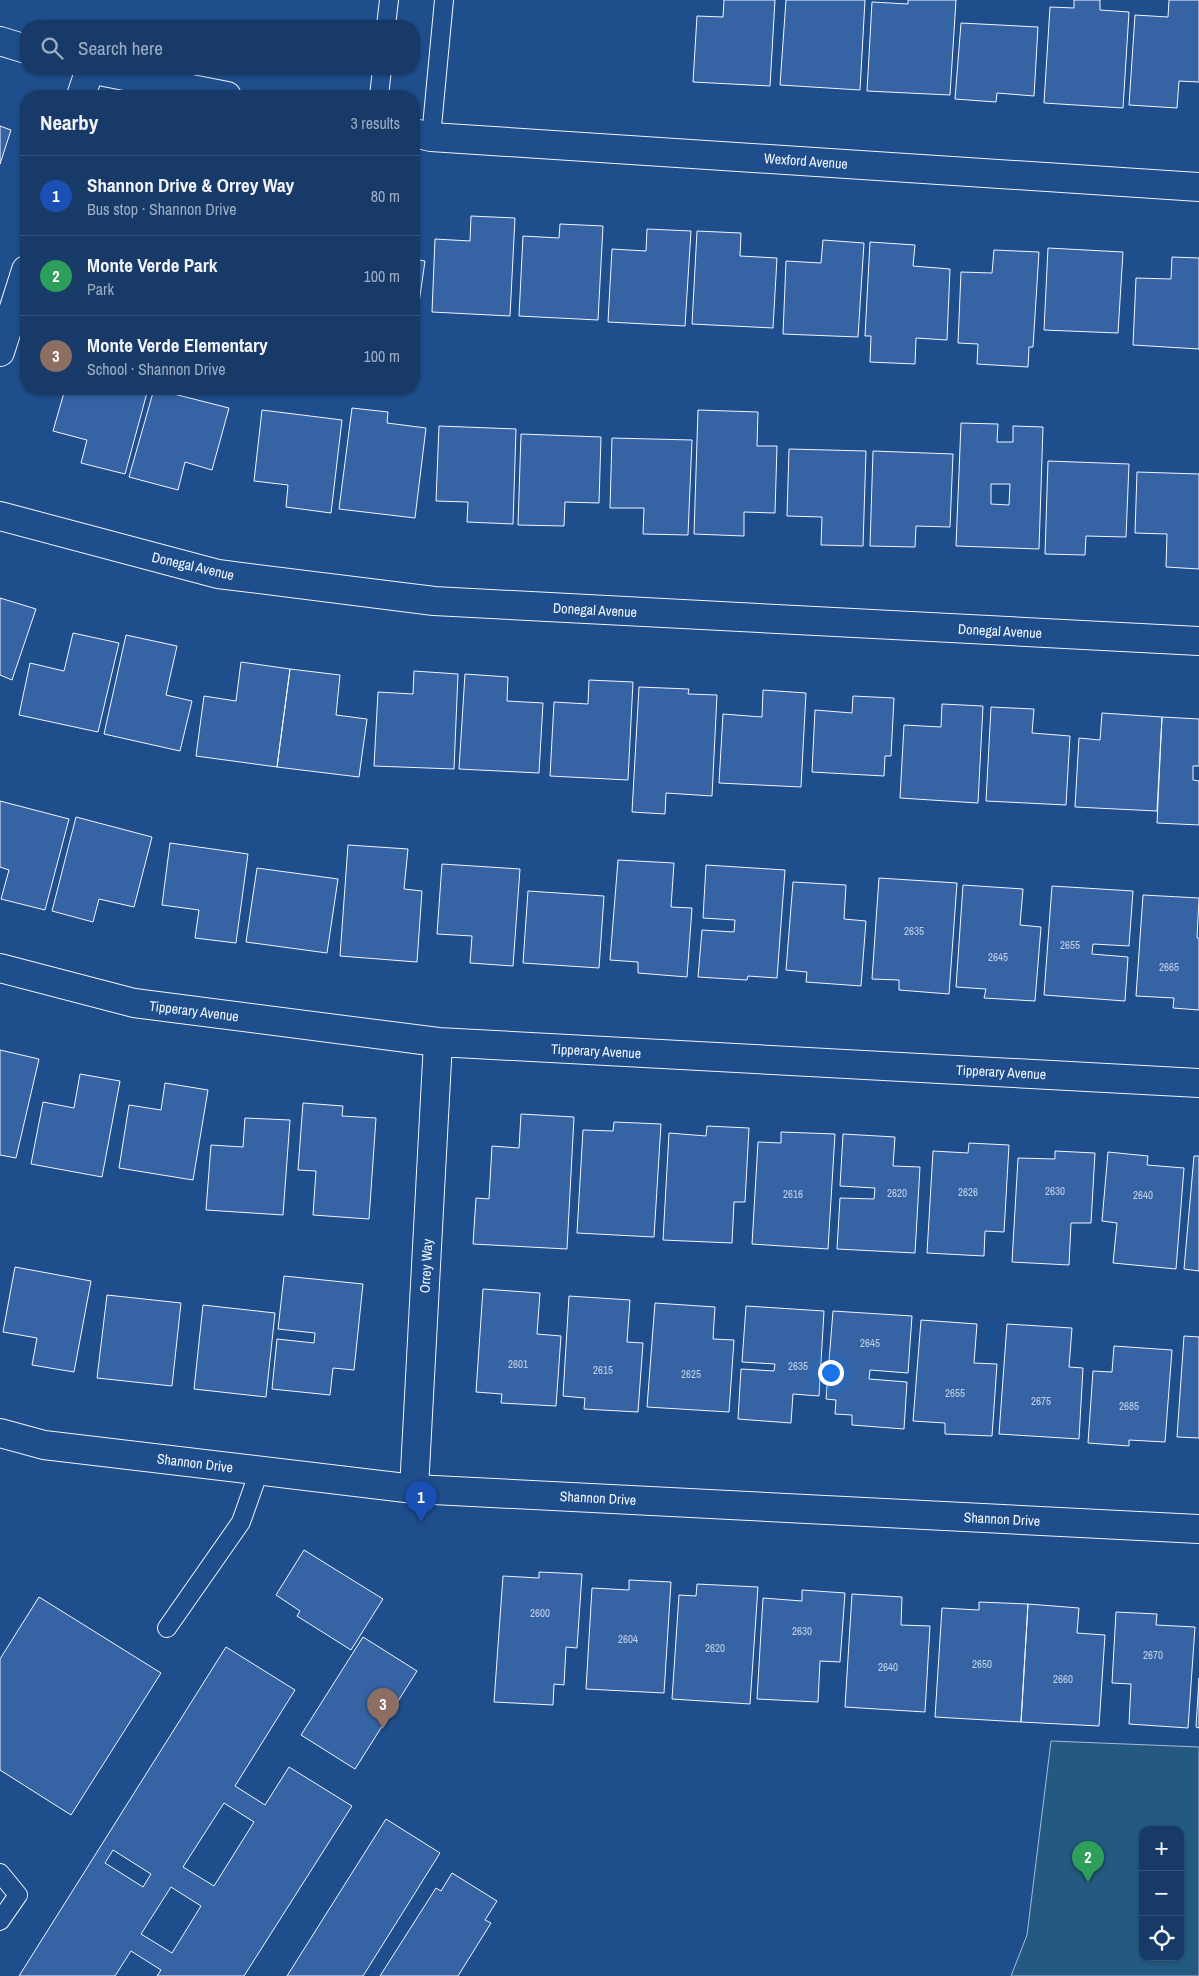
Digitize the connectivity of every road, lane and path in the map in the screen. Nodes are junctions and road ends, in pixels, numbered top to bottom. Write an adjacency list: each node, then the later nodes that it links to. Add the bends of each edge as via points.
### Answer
1 (389, 0): 3 (lane)
2 (444, 0): 12 (lane)
3 (387, 20)
4 (0, 41): 5 (street)
5 (20, 47)
6 (87, 75): 9 (street)
7 (120, 75): 10 (street)
8 (381, 75): 11 (lane)
9 (83, 90)
10 (196, 90)
11 (380, 90)
12 (422, 135): 13 (street, Wexford Avenue)
13 (1199, 187)
14 (20, 289): 15 (street)
15 (0, 352)
16 (0, 516): 17 (street, Donegal Avenue, via 218,574 434,601)
17 (1199, 641)
18 (0, 968): 19 (street, Tipperary Avenue, via 134,1003)
19 (438, 1042): 20 (street, Tipperary Avenue); 23 (street, Orrey Way)
20 (1199, 1082)
21 (0, 1433): 22 (street, Shannon Drive, via 44,1445)
22 (259, 1471): 23 (street, Shannon Drive); 25 (lane, via 241,1522)
23 (414, 1489): 24 (street, Shannon Drive)
24 (1199, 1529)
25 (166, 1628)
26 (0, 1874): 27 (lane, via 18,1895)
27 (0, 1921)

